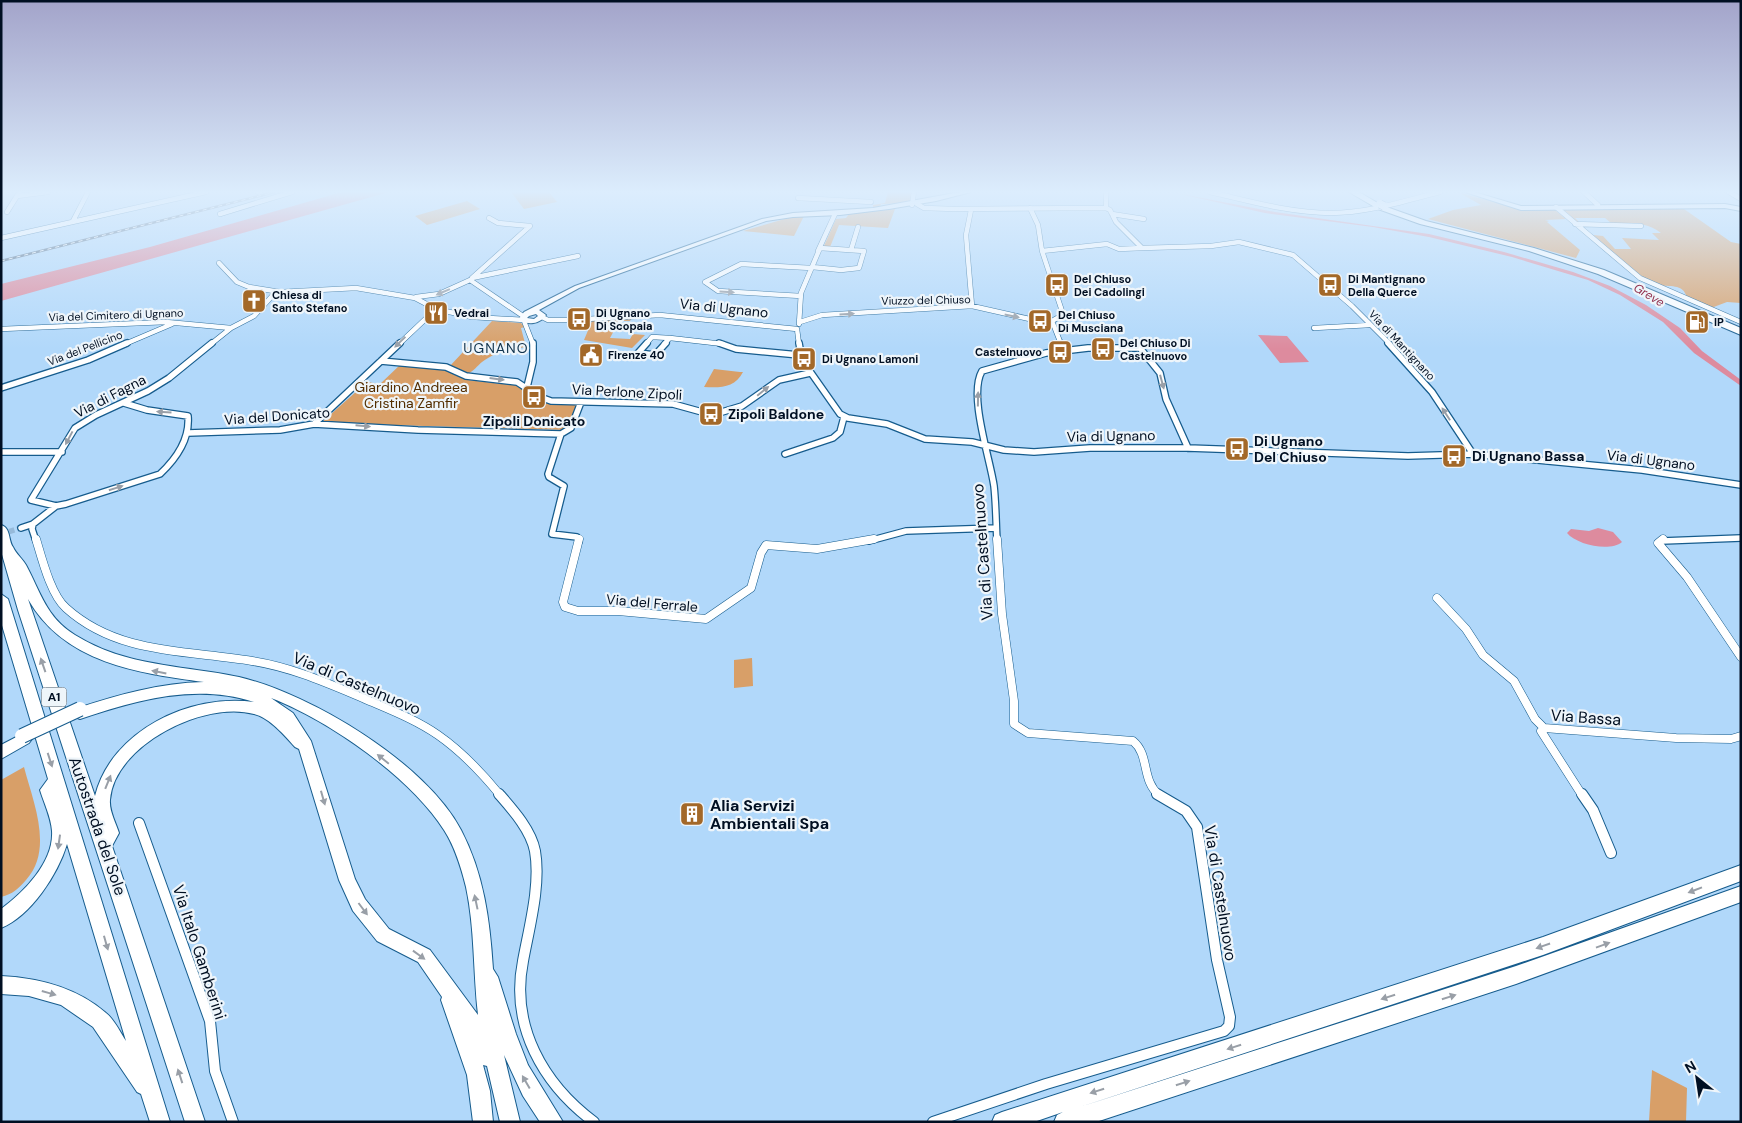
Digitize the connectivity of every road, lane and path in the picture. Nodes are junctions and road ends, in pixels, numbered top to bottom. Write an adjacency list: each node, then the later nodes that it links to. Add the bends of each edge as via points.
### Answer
1 (510, 244): 21 (street)
2 (695, 244): 25 (street, via 587,283)
3 (822, 244): 14 (street)
4 (853, 244): 16 (street)
5 (967, 244): 26 (street)
6 (1041, 244): 17 (street)
7 (1103, 244): 17 (street, Via di Mantignano)
8 (1108, 244): 15 (street, Via di Mantignano, via 1119,249)
9 (1138, 244): 15 (street)
10 (1222, 244): 15 (street, Via di Mantignano)
11 (1251, 244): 34 (street, Via di Mantignano, via 1289,252)
12 (1513, 244): 39 (highway, via 1586,266)
13 (1600, 244): 32 (street, via 1640,278)
14 (820, 248): 16 (street); 20 (street)
15 (1142, 248)
16 (851, 250): 20 (street, via 864,251 859,268)
17 (1042, 251): 30 (street, via 1062,311)
18 (578, 256): 21 (street)
19 (219, 263): 22 (street, via 237,282)
20 (812, 268): 23 (street); 23 (street, one-way to 23, via 741,264 705,282 718,291)
21 (471, 279): 24 (street, one-way to 24, via 439,294); 29 (street)
22 (273, 293): 24 (street, via 356,288); 35 (street, Via di Fagna, via 254,316)
23 (801, 296): 31 (street)
24 (415, 298): 27 (street)
25 (549, 302): 28 (street); 29 (street)
26 (972, 306): 30 (street, Viuzzo del Chiuso, one-way to 30); 31 (street, Viuzzo del Chiuso, one-way to 26, via 822,315)
27 (436, 309): 29 (street, via 472,317); 43 (street, one-way to 43)
28 (542, 315): 29 (street); 38 (street, Via di Ugnano, via 548,320 568,320 660,315)
29 (526, 318): 44 (street, via 534,346)
30 (1052, 321): 41 (street)
31 (800, 322): 38 (street)
32 (1741, 322)
33 (173, 323): 35 (street, Via del Cimitero di Ugnano); 37 (street, Via del Cimitero di Ugnano); 48 (street, Via del Pellicino, via 74,366)
34 (1370, 325): 36 (street); 60 (street, Via di Mantignano, one-way to 34, via 1423,381)
35 (231, 328): 50 (street, Via di Fagna, via 181,369 151,390)
36 (1314, 328)
37 (1, 329)
38 (797, 329): 42 (street)
39 (1741, 330)
40 (670, 338): 40 (street, via 655,355 638,353 652,337); 42 (street)
41 (1063, 350): 55 (street, Via di Castelnuovo, one-way to 41, via 978,410 982,371); 56 (street, one-way to 56, via 1140,348 1160,373 1166,399)
42 (799, 355): 45 (street)
43 (380, 361): 46 (street, Via Perlone Zipoli, one-way to 46, via 446,367 466,376); 52 (street)
44 (532, 373): 46 (street); 47 (street)
45 (810, 373): 49 (street, Via Perlone Zipoli, one-way to 45, via 673,404 702,412 722,412 742,406 778,380); 51 (street)
46 (516, 382): 47 (street, Via Perlone Zipoli)
47 (527, 386): 49 (street, Via Perlone Zipoli, via 547,400)
48 (1, 388)
49 (581, 402): 54 (street, via 570,428)
50 (124, 403): 53 (street, one-way to 50, via 188,416); 58 (street, Via di Fagna, one-way to 58, via 75,428)
51 (844, 417): 55 (street, Via di Ugnano, via 884,423 926,438 972,442); 59 (street, via 840,432 833,438)
52 (314, 424): 53 (street, Via del Donicato, via 280,430); 54 (street, Via del Donicato, one-way to 54)
53 (188, 433): 62 (street, one-way to 53, via 160,474)
54 (561, 434): 65 (street, Via del Ferrale, via 548,474 564,486 552,534 579,540 563,602 565,607 578,611 706,619 751,588 760,553 766,545 817,548 860,543 906,531)
55 (985, 447): 56 (street, Via di Ugnano, via 1034,452 1090,448); 65 (street, Via di Castelnuovo, via 994,486)
56 (1188, 448): 60 (street, Via di Ugnano, via 1408,456)
57 (1, 452): 58 (street)
58 (62, 452): 62 (street, Via di Fagna, via 31,498 33,502)
59 (784, 454)
60 (1473, 454): 61 (street, Via di Ugnano, via 1642,470)
61 (1741, 485)
62 (56, 506): 63 (street)
63 (33, 524): 64 (street); 99 (street, Via di Castelnuovo, via 32,529 61,605 87,626 143,648 252,660 293,670 343,689 404,716 445,740 503,798 534,847 530,927 521,974 528,1041 547,1078 573,1108)
64 (21, 528)
65 (995, 528): 100 (street, Via di Castelnuovo, via 1014,724 1028,733 1133,741 1141,748 1151,787 1186,809 1192,817 1198,827 1217,960 1230,1016 1229,1026 1224,1031 1046,1084)
66 (1, 529): 68 (highway, Autostrada del Sole / A1)
67 (1741, 538): 71 (street, via 1664,539 1658,543 1687,577)
68 (8, 550): 72 (highway, one-way to 68, via 136,667 70,638 38,606 17,558); 82 (highway, Autostrada del Sole / A1, one-way to 68)
69 (1437, 598): 74 (street, via 1484,655 1514,681 1535,719)
70 (1, 599): 80 (highway, Autostrada del Sole / A1, one-way to 80)
71 (1741, 658)
72 (242, 683): 73 (highway, via 200,682 161,686 118,696); 87 (highway, one-way to 72, via 478,906 466,859 450,826 420,791 384,759 337,725 294,699)
73 (80, 711): 76 (highway); 78 (highway, via 159,691 226,690 258,698 284,713 301,735)
74 (1544, 728): 75 (street, Via Bassa, via 1676,738 1731,739); 83 (street, Via Bassa, via 1541,731 1557,758 1593,810)
75 (1741, 736)
76 (23, 738): 77 (highway); 79 (highway)
77 (1, 748)
78 (308, 752): 82 (highway, one-way to 78, via 111,832 102,802 116,766 139,742 186,714 219,706 258,709 278,720); 89 (highway, one-way to 89, via 347,880 359,905 383,935 424,956)
79 (1, 753)
80 (56, 780): 86 (highway, one-way to 86, via 48,790 60,833 57,851 35,888); 90 (highway, Autostrada del Sole / A1, one-way to 90)
81 (139, 823): 94 (street, Via Italo Gamberini, via 210,1021 215,1071)
82 (104, 844): 93 (highway, Autostrada del Sole / A1, one-way to 82)
83 (1611, 853)
84 (1741, 873): 101 (highway, one-way to 101, via 1543,946)
85 (1741, 894): 91 (highway, one-way to 85, via 1516,975)
86 (1, 920)
87 (481, 950): 97 (highway, via 488,1022); 98 (highway, one-way to 87, via 541,1109 518,1069)
88 (1, 985): 90 (highway, one-way to 90, via 29,987 65,997 100,1020)
89 (445, 986): 95 (highway, via 469,1051); 96 (highway, via 484,1042)
90 (150, 1094): 92 (highway, Autostrada del Sole / A1)
91 (1137, 1098): 102 (highway); 103 (highway)
92 (160, 1122)
93 (195, 1122)
94 (233, 1122)
95 (483, 1122)
96 (502, 1122)
97 (510, 1122)
98 (553, 1122)
99 (594, 1122)
100 (933, 1122)
101 (1002, 1122)
102 (1064, 1122)
103 (1085, 1122)

